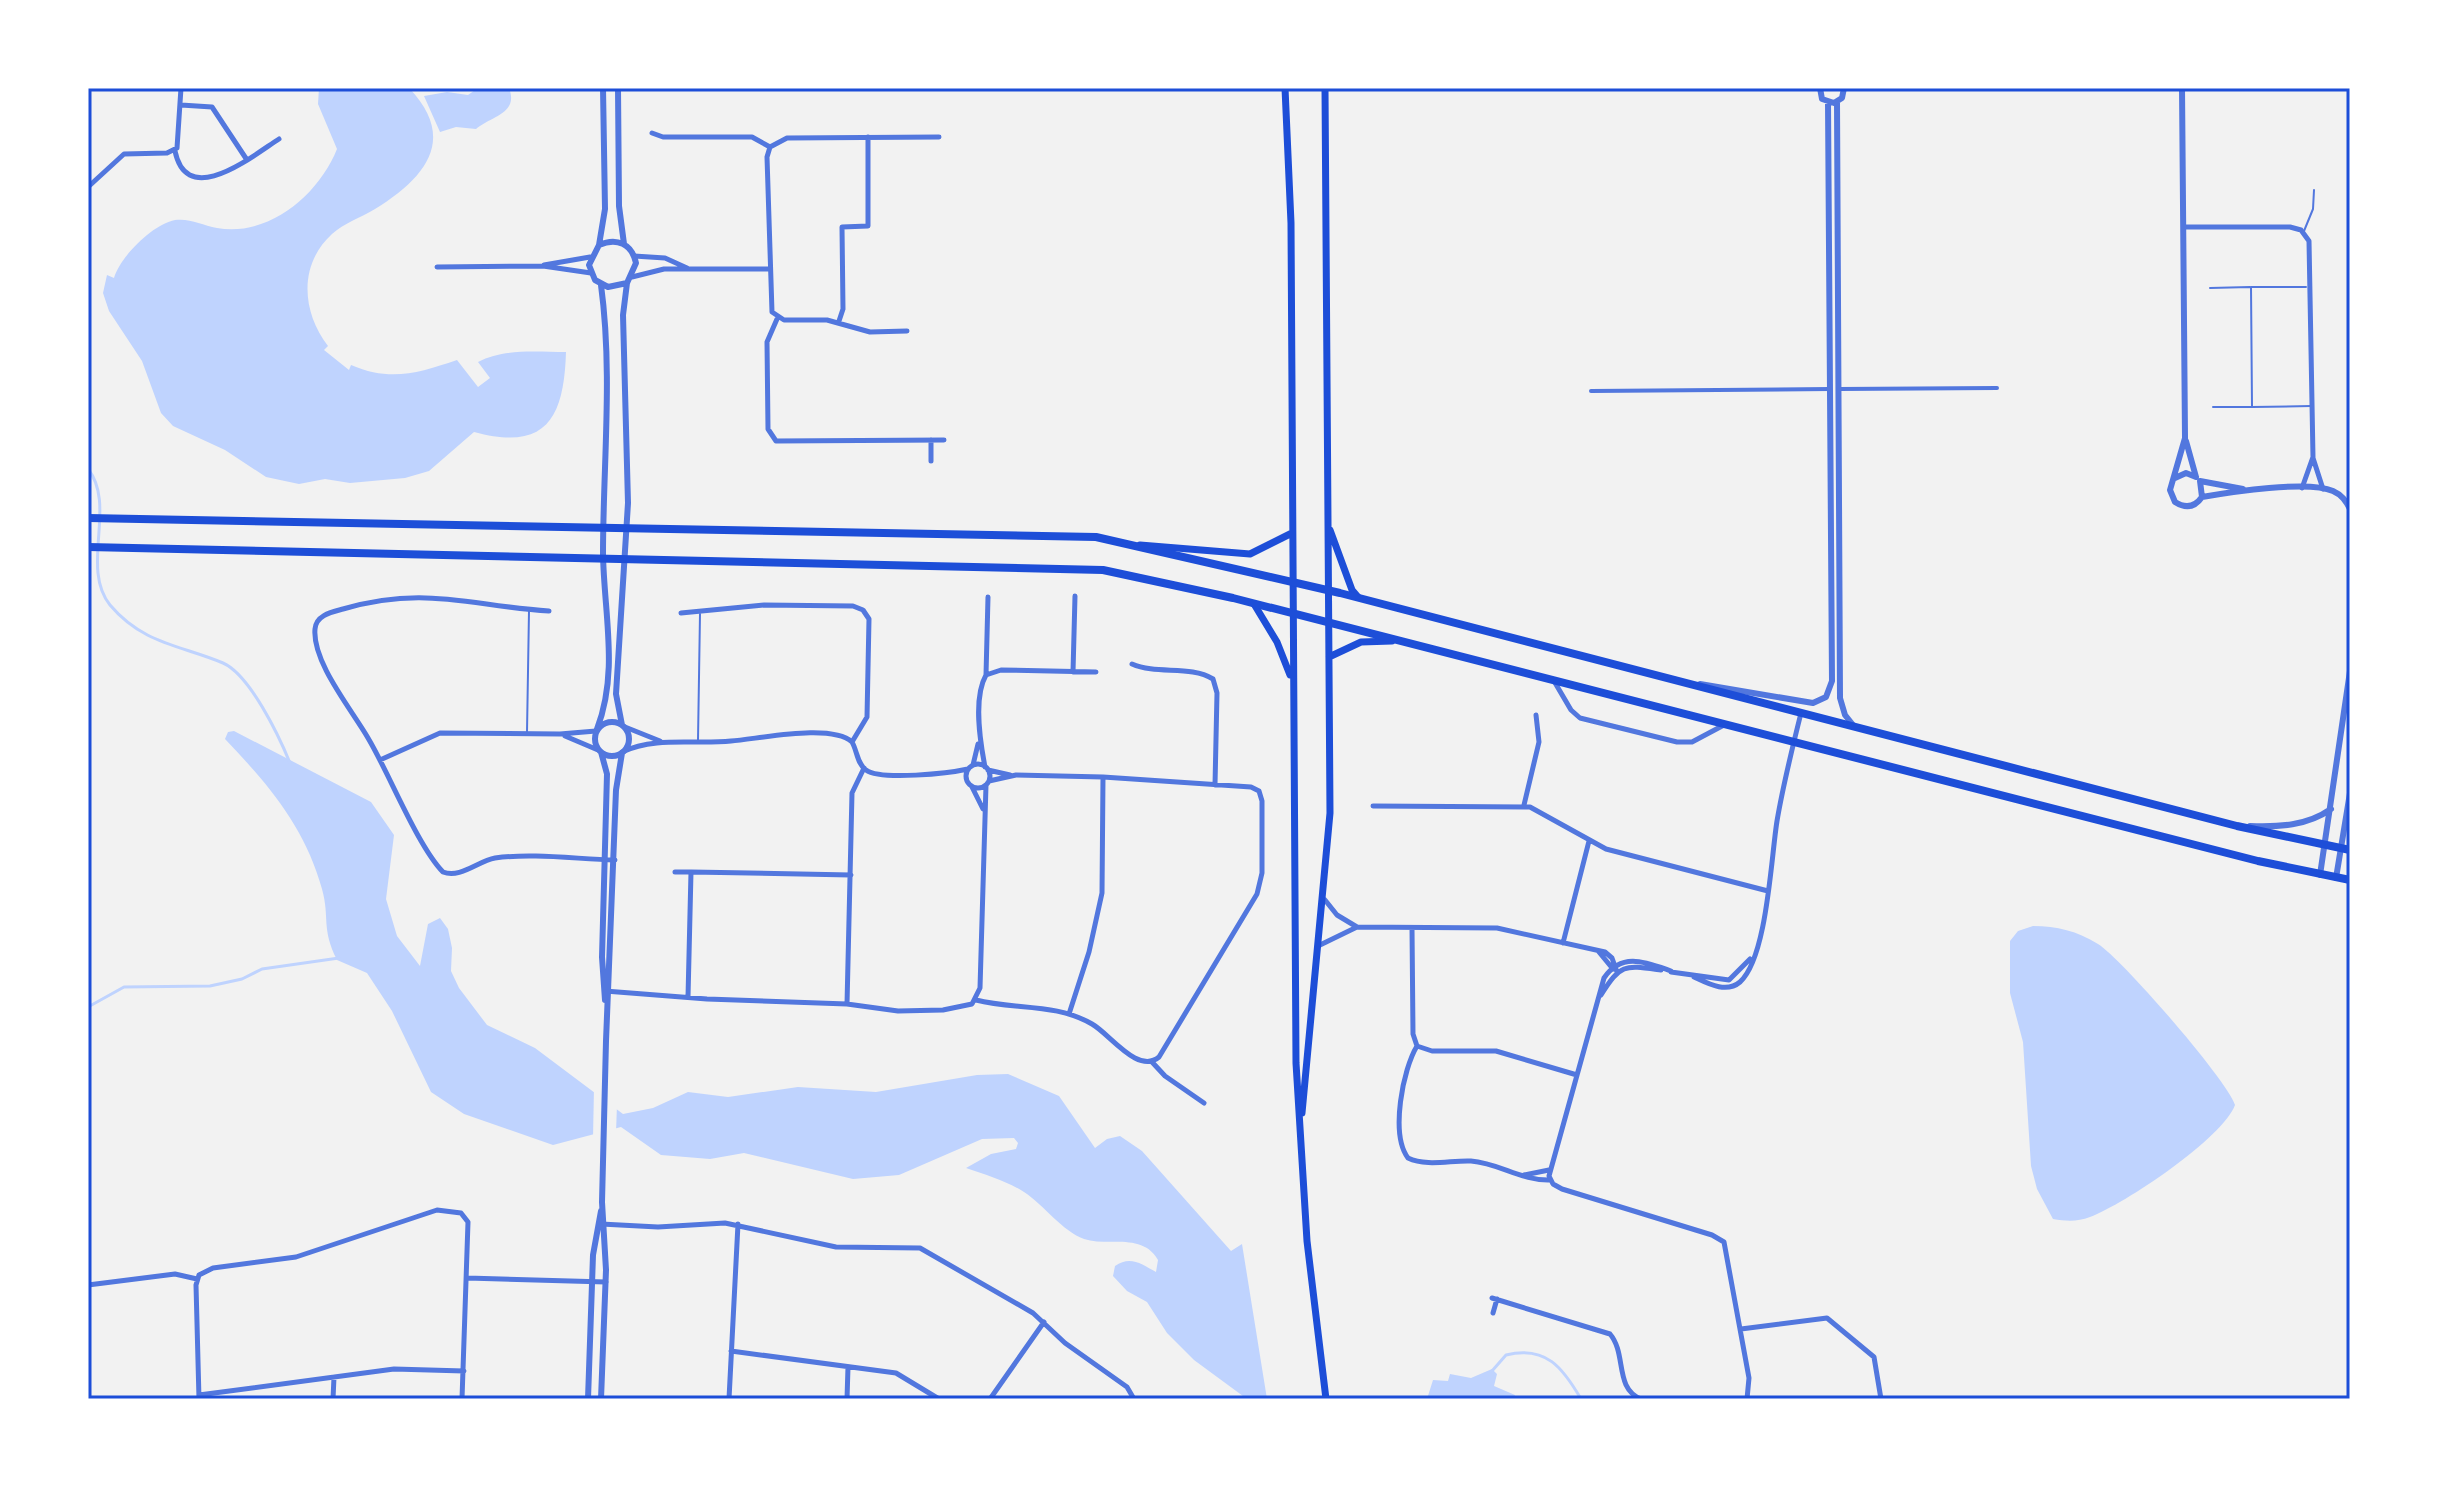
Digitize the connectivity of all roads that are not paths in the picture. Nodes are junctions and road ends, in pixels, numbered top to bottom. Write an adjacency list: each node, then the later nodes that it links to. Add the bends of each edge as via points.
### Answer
1 (181, 88): 11 (street)
2 (603, 88): 24 (street, via 605,209)
3 (618, 88): 23 (street)
4 (1285, 88): 62 (main road)
5 (1325, 88): 60 (main road)
6 (1820, 88): 9 (street)
7 (1844, 88): 10 (street)
8 (2182, 88): 21 (street)
9 (1828, 102): 10 (street); 41 (street)
10 (1837, 102): 41 (street)
11 (181, 105): 17 (street); 18 (street, via 212,107)
12 (652, 133): 16 (street, via 752,137)
13 (868, 137): 14 (street); 16 (street, via 787,138); 38 (street, via 868,226 842,227)
14 (939, 137)
15 (279, 139): 18 (street)
16 (770, 147): 29 (street)
17 (175, 151): 18 (street, via 179,168 190,177 226,173); 19 (street, via 124,154)
18 (247, 160)
19 (88, 187)
20 (2314, 190): 22 (lane)
21 (2184, 227): 22 (street, via 2290,227); 46 (street)
22 (2303, 232): 34 (street, via 2311,246)
23 (624, 244): 24 (street); 25 (street)
24 (599, 245): 26 (street)
25 (634, 256): 30 (street, via 665,258); 32 (street)
26 (590, 257): 27 (street); 31 (street)
27 (543, 266): 28 (street); 31 (street)
28 (437, 267)
29 (769, 269): 30 (street); 37 (street, via 769,302)
30 (692, 270): 32 (street, via 648,270)
31 (591, 273): 33 (street)
32 (630, 280): 33 (street, via 615,288); 61 (street, via 623,315)
33 (601, 285): 59 (street)
34 (2311, 286): 35 (lane); 43 (street)
35 (2251, 287): 36 (lane); 45 (lane)
36 (2210, 288)
37 (777, 319): 38 (street); 47 (street, via 767,342 768,429 776,441)
38 (839, 321): 39 (street, via 870,332)
39 (907, 331)
40 (1997, 388): 41 (street)
41 (1834, 389): 42 (street); 88 (street, via 1833,674 1827,695 1813,703); 92 (street, via 1840,698)
42 (1591, 391)
43 (2312, 406): 45 (lane); 49 (street)
44 (2213, 407): 45 (lane)
45 (2252, 407)
46 (2185, 438): 51 (street); 52 (street)
47 (931, 440): 48 (street); 50 (street)
48 (944, 440)
49 (2313, 457): 54 (street); 55 (street)
50 (931, 461)
51 (2175, 478): 52 (street, via 2186,473); 56 (street, via 2170,490 2181,506 2195,505)
52 (2198, 479): 53 (street); 56 (street)
53 (2243, 489): 54 (street); 56 (street)
54 (2302, 489): 55 (street)
55 (2323, 489): 57 (street, via 2340,495)
56 (2202, 497)
57 (2350, 509)
58 (88, 518): 59 (main road)
59 (604, 525): 61 (main road); 65 (street)
60 (1328, 525): 68 (main road); 71 (main road)
61 (626, 526): 63 (main road, via 1074,535); 66 (street)
62 (1292, 533): 63 (main road, via 1250,554); 67 (main road)
63 (1140, 545): 67 (main road)
64 (88, 547): 65 (main road)
65 (603, 558): 66 (main road); 94 (street, via 610,685)
66 (625, 558): 72 (main road, via 1078,568 1133,574); 93 (street, via 616,694)
67 (1291, 584): 68 (main road); 77 (main road)
68 (1328, 591): 71 (main road); 78 (main road)
69 (1075, 596): 83 (street)
70 (988, 597): 85 (street)
71 (1358, 597): 88 (main road)
72 (1254, 604): 77 (main road); 86 (main road)
73 (529, 609): 74 (street); 95 (lane); 104 (street, via 413,597 362,604 318,620 316,637 328,671)
74 (549, 611)
75 (681, 613): 76 (street)
76 (700, 613): 99 (street, via 786,605 863,610 869,619 867,717); 100 (lane)
77 (1292, 614): 78 (main road); 86 (main road)
78 (1328, 624): 79 (main road); 80 (main road)
79 (1394, 641): 80 (main road, via 1361,642); 87 (main road)
80 (1329, 657): 133 (main road)
81 (1132, 664): 113 (street, via 1213,679)
82 (2350, 671): 118 (street)
83 (1073, 672): 84 (street); 85 (street, via 1001,670)
84 (1096, 672)
85 (986, 675): 97 (street)
86 (1292, 681): 148 (main road)
87 (1554, 681): 91 (main road); 91 (street, via 1580,718 1687,743)
88 (1688, 683): 89 (main road)
89 (1802, 712): 92 (main road); 101 (street)
90 (1536, 715): 116 (street, via 1539,742)
91 (1725, 725): 101 (main road)
92 (1853, 725): 120 (main road)
93 (624, 726): 94 (street, via 606,722); 98 (street); 103 (street, via 629,743)
94 (597, 730): 96 (street); 102 (street, via 594,741)
95 (527, 734): 96 (street); 104 (street, via 440,733)
96 (560, 734): 102 (street)
97 (980, 739): 106 (street); 107 (street)
98 (664, 742): 100 (street); 103 (street)
99 (852, 742): 100 (street, via 841,735 786,734); 105 (street)
100 (697, 743)
101 (1794, 743): 129 (main road); 132 (street)
102 (600, 751): 103 (street); 124 (street, via 607,774)
103 (622, 753): 125 (street)
104 (380, 760): 124 (street, via 446,874 504,857)
105 (864, 768): 108 (street, via 876,773); 128 (street, via 852,793)
106 (970, 768): 107 (street); 108 (street); 111 (street)
107 (986, 768): 109 (street); 112 (street)
108 (944, 774): 111 (street)
109 (1015, 776): 110 (street); 112 (street)
110 (1103, 777): 113 (street); 143 (street, via 1102,893)
111 (966, 780): 114 (street)
112 (987, 783): 114 (street); 119 (street)
113 (1215, 785): 145 (street, via 1259,791 1262,873 1257,894)
114 (972, 787): 119 (street)
115 (2350, 793): 123 (street)
116 (1524, 805): 117 (street); 121 (street)
117 (1373, 806)
118 (2331, 809): 120 (street, via 2319,818 2290,825); 122 (street)
119 (983, 810): 141 (street)
120 (2237, 826): 122 (main road)
121 (1589, 841): 132 (street); 136 (street)
122 (2325, 846): 123 (main road); 129 (street)
123 (2346, 849): 130 (street)
124 (605, 860): 125 (street); 139 (street)
125 (615, 860): 139 (street)
126 (675, 872): 127 (street)
127 (691, 872): 128 (street); 140 (street)
128 (851, 875): 142 (street)
129 (2320, 875): 130 (main road)
130 (2336, 878): 131 (main road)
131 (2350, 880)
132 (1768, 891): 138 (street, via 1752,956 1729,980)
133 (1325, 900): 134 (street); 137 (main road)
134 (1357, 927): 135 (street); 137 (street)
135 (1412, 928): 136 (street, via 1505,928); 144 (street)
136 (1563, 943): 138 (street, via 1598,952)
137 (1320, 945): 148 (main road)
138 (1615, 968): 146 (street, via 1600,995)
139 (607, 991): 140 (street); 152 (street)
140 (688, 997): 142 (street)
141 (976, 1000): 142 (street, via 965,1007 920,1011); 143 (street)
142 (847, 1004)
143 (1069, 1014): 145 (street, via 1096,1027 1140,1061)
144 (1417, 1046): 146 (street, via 1432,1051 1496,1051); 150 (street, via 1408,1062 1401,1106 1405,1155 1419,1161 1476,1161)
145 (1152, 1062): 147 (street)
146 (1577, 1075): 149 (street)
147 (1204, 1103)
148 (1300, 1139): 176 (main road)
149 (1549, 1170): 150 (street); 151 (street)
150 (1523, 1175): 151 (street)
151 (1550, 1180): 161 (street, via 1562,1189 1719,1238 1728,1249)
152 (601, 1224): 153 (street); 156 (street); 157 (street)
153 (738, 1224): 160 (street, via 836,1247 920,1248); 162 (street)
154 (467, 1278): 155 (street, via 467,1219 456,1211 437,1210 296,1257 207,1270); 156 (street); 164 (street)
155 (197, 1279): 158 (street, via 175,1274); 166 (street)
156 (592, 1282): 157 (street); 169 (street)
157 (606, 1282): 170 (street)
158 (88, 1285)
159 (1493, 1313): 177 (street, via 1495,1298 1610,1334 1626,1386)
160 (1044, 1322): 174 (street); 175 (street, via 1127,1387)
161 (1741, 1329): 178 (street); 179 (street, via 1827,1318 1874,1357)
162 (731, 1351): 163 (street); 171 (street)
163 (848, 1367): 172 (street); 173 (street, via 896,1373)
164 (464, 1371): 165 (street, via 394,1369); 168 (street)
165 (334, 1377): 166 (street); 167 (street)
166 (199, 1397)
167 (333, 1399)
168 (462, 1399)
169 (588, 1399)
170 (601, 1399)
171 (729, 1399)
172 (847, 1399)
173 (939, 1399)
174 (990, 1399)
175 (1134, 1399)
176 (1326, 1399)
177 (1641, 1399)
178 (1747, 1399)
179 (1881, 1399)

